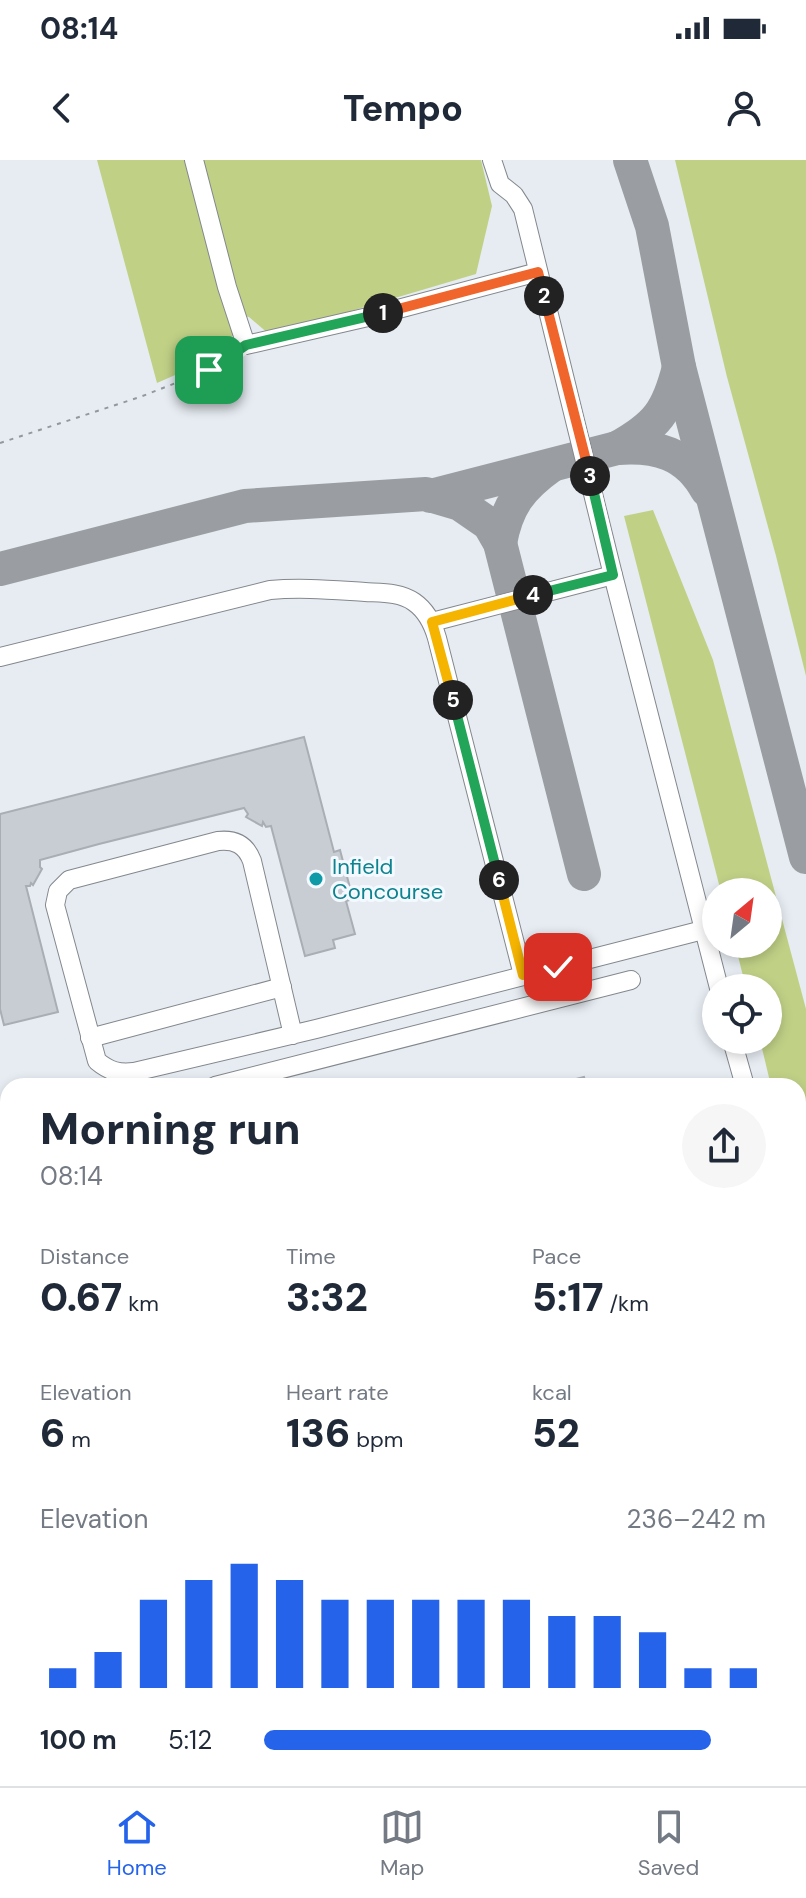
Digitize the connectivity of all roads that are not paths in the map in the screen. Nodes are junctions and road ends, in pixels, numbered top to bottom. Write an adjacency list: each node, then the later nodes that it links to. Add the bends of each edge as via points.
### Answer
1 (194, 160): 3 (lane, via 246,345)
2 (492, 160): 3 (lane, via 500,184 523,209)
3 (538, 272): 4 (lane)
4 (613, 575): 5 (lane); 7 (lane)
5 (432, 622): 6 (lane, via 404,596 294,588); 9 (lane)
6 (0, 657)
7 (702, 926)
8 (702, 930): 9 (lane)
9 (523, 975): 12 (lane)
10 (631, 980): 15 (lane)
11 (282, 987): 12 (lane); 13 (lane); 13 (lane, via 249,853 235,841 69,880 58,891 55,905)
12 (293, 1035): 13 (lane, via 124,1073 97,1061)
13 (90, 1038)
14 (736, 1054): 16 (lane)
15 (246, 1078)
16 (743, 1078)

